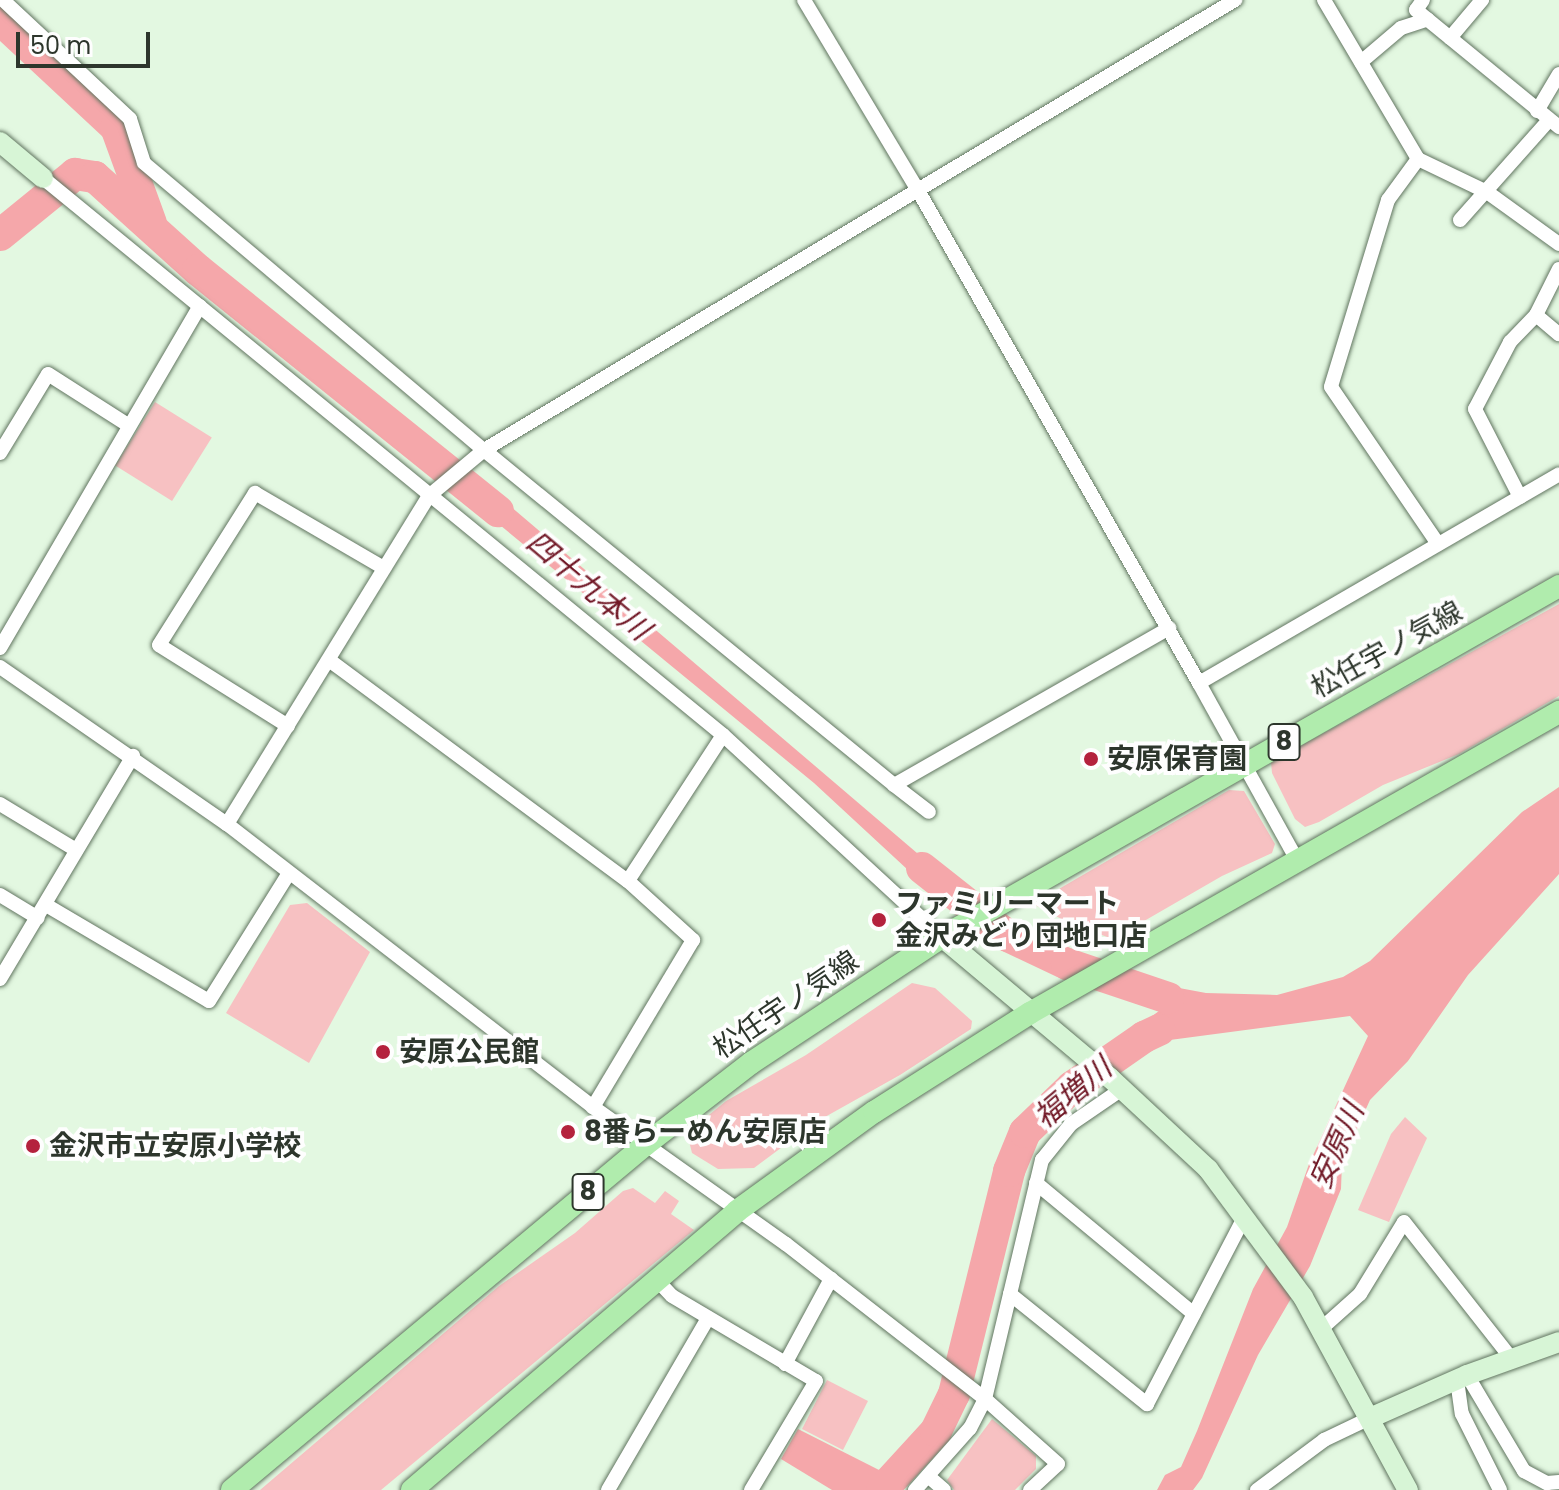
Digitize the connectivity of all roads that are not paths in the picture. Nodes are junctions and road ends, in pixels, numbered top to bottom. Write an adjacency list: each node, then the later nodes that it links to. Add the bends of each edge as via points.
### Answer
1 (3, 0): 25 (street, via 130,119 144,163)
2 (804, 0): 15 (street)
3 (1235, 0): 15 (street)
4 (1324, 0): 9 (street)
5 (1423, 0): 7 (street, via 1416,10)
6 (1482, 0): 8 (street)
7 (1428, 19): 8 (street); 9 (street, via 1401,28)
8 (1450, 38): 11 (street)
9 (1361, 62): 13 (street)
10 (1559, 74): 11 (street)
11 (1548, 119): 16 (street)
12 (0, 142): 14 (street)
13 (1418, 159): 16 (street); 29 (street, via 1388,200 1331,387)
14 (43, 178): 20 (street)
15 (919, 192): 25 (street); 32 (street)
16 (1487, 192): 17 (street); 18 (street)
17 (1460, 220)
18 (1559, 244)
19 (1559, 269): 21 (street)
20 (200, 306): 23 (street); 27 (street)
21 (1536, 315): 22 (street); 28 (street, via 1510,342 1475,409)
22 (1559, 334)
23 (128, 425): 24 (street, via 48,374); 33 (street)
24 (0, 453)
25 (480, 454): 27 (street); 42 (street)
26 (1559, 474): 28 (street)
27 (429, 496): 30 (street); 39 (street)
28 (1520, 497): 29 (street)
29 (1438, 544): 36 (street)
30 (384, 568): 34 (street); 38 (street, via 255,493 159,645)
31 (1559, 586): 41 (main road, 松任宇ノ気線 / 8)
32 (1169, 628): 36 (street); 42 (street)
33 (0, 648)
34 (329, 660): 38 (street); 49 (street)
35 (0, 667): 40 (street)
36 (1199, 683): 41 (street)
37 (1559, 712): 47 (main road)
38 (288, 726): 45 (street)
39 (723, 735): 49 (street); 52 (street)
40 (133, 756): 45 (street); 46 (street)
41 (1246, 763): 47 (street); 52 (main road, 松任宇ノ気線 / 8)
42 (894, 785): 44 (street)
43 (0, 804): 46 (street)
44 (929, 812)
45 (227, 824): 48 (street)
46 (76, 850): 51 (street)
47 (1297, 860): 54 (main road)
48 (289, 873): 51 (street, via 209,1001); 56 (street)
49 (628, 881): 56 (street, via 693,940)
50 (0, 895): 51 (street)
51 (42, 912): 53 (street)
52 (942, 937): 54 (street); 57 (main road, 松任宇ノ気線 / 8, via 751,1063)
53 (0, 979)
54 (1030, 1013): 55 (street); 59 (main road, via 874,1112)
55 (1116, 1084): 58 (street, via 1071,1124 1042,1160); 60 (street, via 1208,1169)
56 (593, 1107): 57 (street)
57 (645, 1145): 59 (street); 75 (main road, 松任宇ノ気線 / 8)
58 (1036, 1183): 63 (street); 64 (street)
59 (737, 1211): 61 (main road); 62 (street)
60 (1245, 1216): 64 (street); 66 (street)
61 (656, 1279): 65 (street); 76 (main road)
62 (831, 1279): 69 (street); 71 (street)
63 (1010, 1294): 64 (street, via 1147,1404); 71 (street)
64 (1194, 1314)
65 (708, 1318): 69 (street); 77 (street)
66 (1322, 1328): 68 (street, via 1360,1294 1404,1222); 72 (street)
67 (1559, 1342): 68 (street)
68 (1512, 1359): 70 (street)
69 (785, 1364): 78 (street, via 816,1381)
70 (1462, 1378): 72 (street); 74 (street, via 1524,1471 1547,1483); 84 (street, via 1462,1414)
71 (979, 1394): 73 (street, via 970,1428); 81 (street, via 1058,1464)
72 (1370, 1418): 82 (street, via 1324,1440); 83 (street)
73 (928, 1476): 79 (street); 80 (street)
74 (1559, 1482)
75 (232, 1490)
76 (412, 1490)
77 (608, 1490)
78 (751, 1490)
79 (915, 1490)
80 (944, 1490)
81 (1030, 1490)
82 (1257, 1490)
83 (1408, 1490)
84 (1500, 1490)

